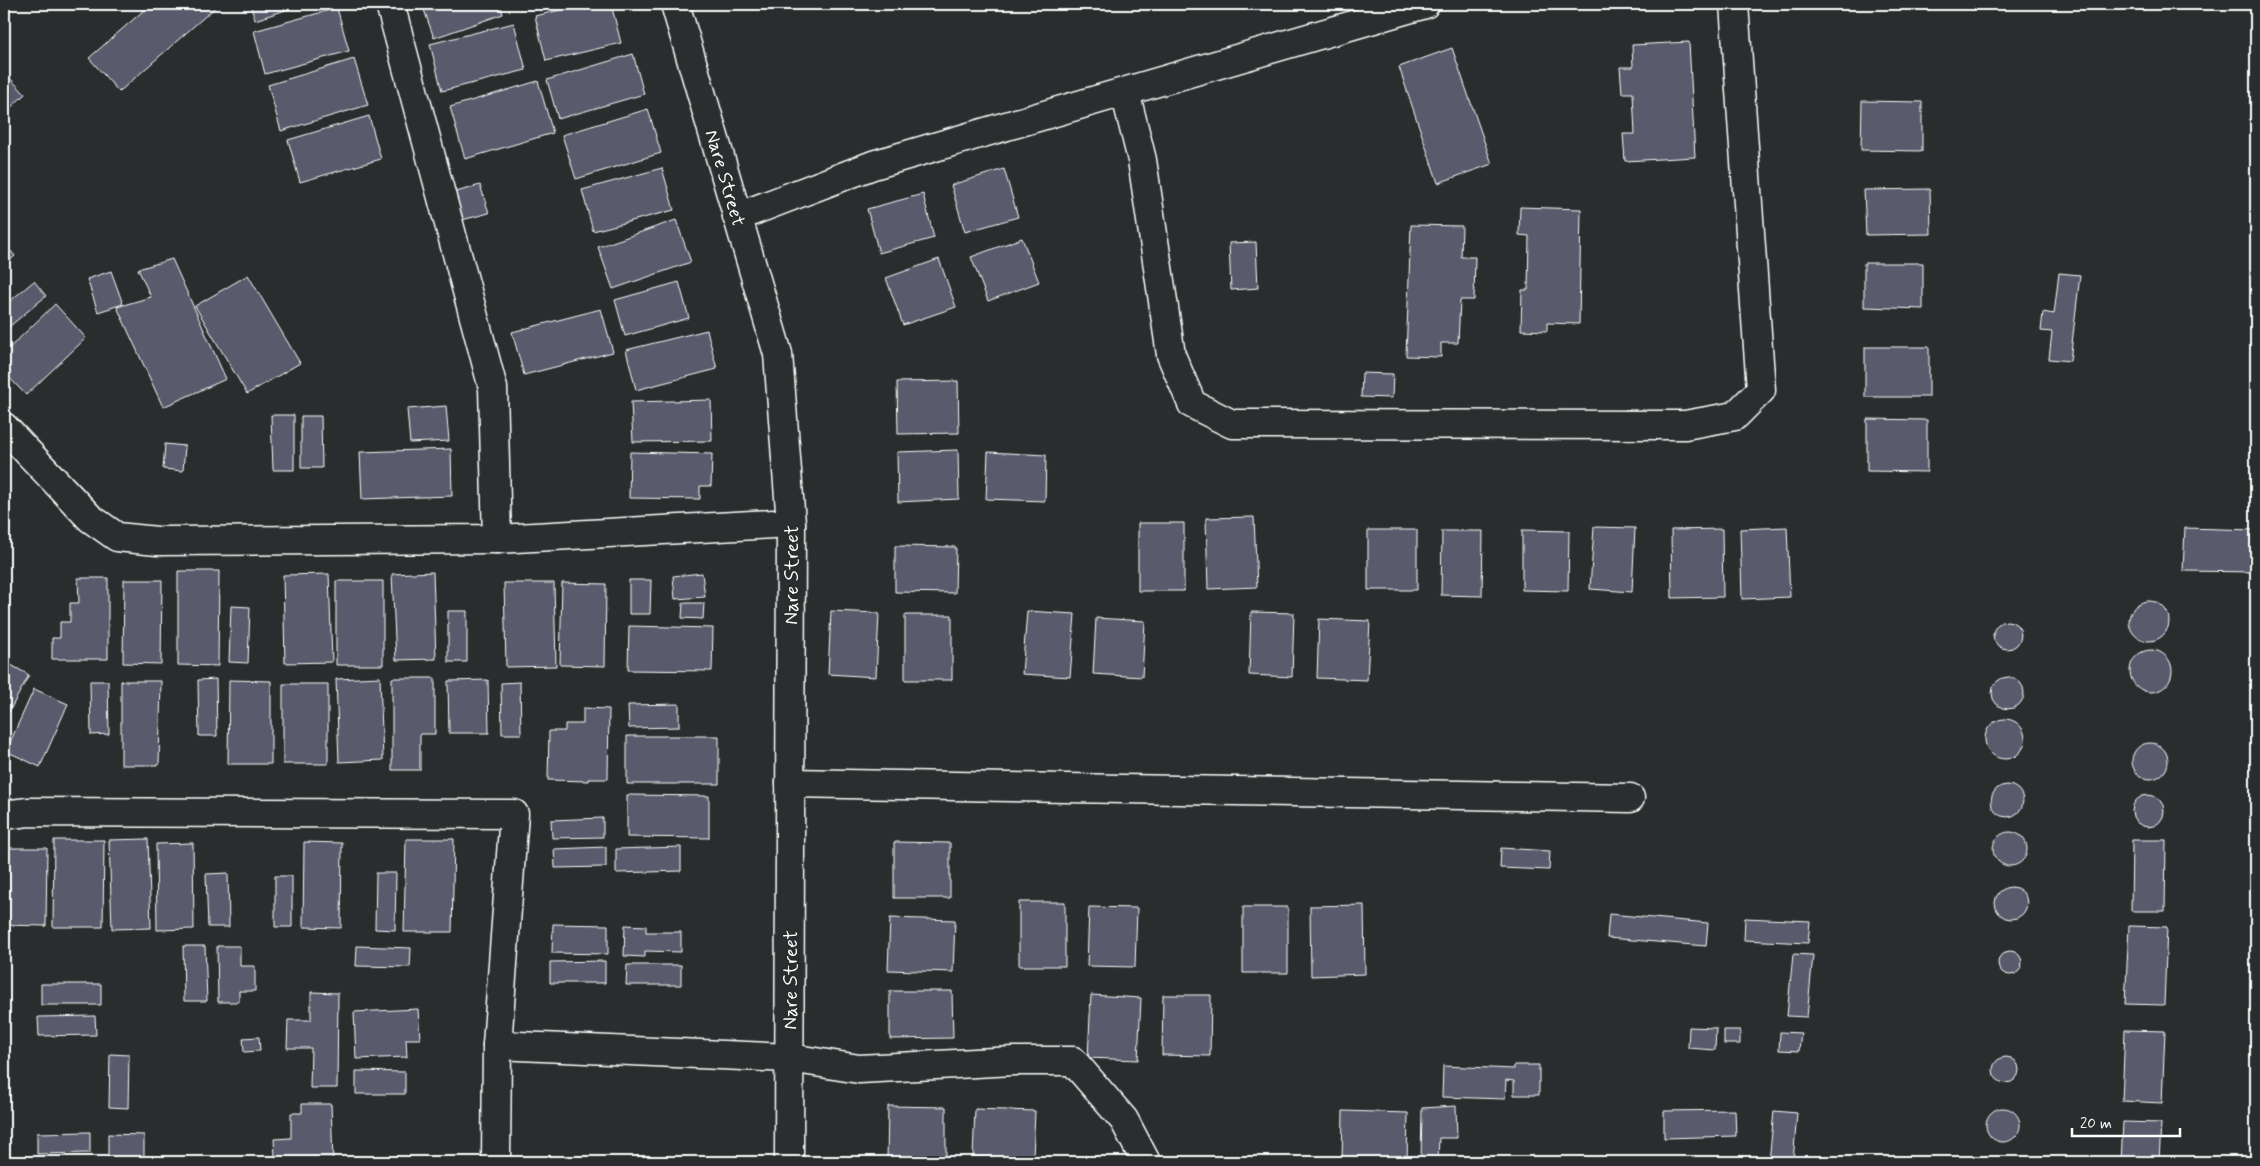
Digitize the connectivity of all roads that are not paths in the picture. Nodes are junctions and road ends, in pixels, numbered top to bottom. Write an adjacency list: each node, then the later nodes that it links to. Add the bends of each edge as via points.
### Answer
1 (390, 4): 9 (street, via 493,388)
2 (675, 4): 6 (street, Nare Street)
3 (1425, 4): 5 (street)
4 (1734, 4): 5 (street, via 1761,390 1735,416 1685,425 1232,424 1192,404 1171,355 1142,160)
5 (1124, 92): 6 (street, via 873,165)
6 (737, 217): 8 (street, Nare Street, via 778,354)
7 (4, 427): 9 (street, via 90,518 117,537 157,541)
8 (791, 523): 9 (street); 10 (street, Nare Street)
9 (497, 538)
10 (790, 783): 11 (street); 14 (street, Nare Street)
11 (1630, 798)
12 (4, 815): 13 (street, via 28,812 514,814)
13 (497, 1045): 14 (street); 15 (street)
14 (790, 1058): 16 (street, Nare Street); 17 (street, via 859,1069 1073,1061 1124,1120)
15 (496, 1162)
16 (789, 1162)
17 (1146, 1162)

